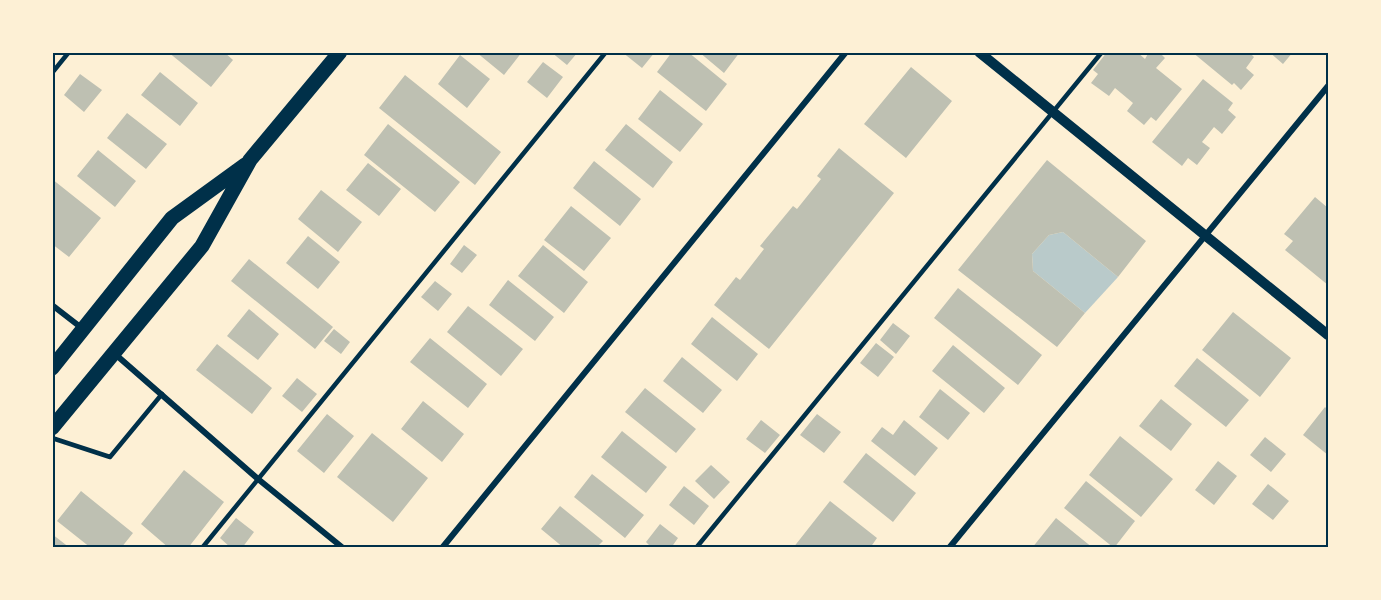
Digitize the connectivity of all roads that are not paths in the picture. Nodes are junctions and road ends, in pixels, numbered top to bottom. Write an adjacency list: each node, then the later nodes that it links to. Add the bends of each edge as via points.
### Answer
1 (69, 52): 7 (lane)
2 (340, 52): 10 (main road)
3 (606, 52): 20 (lane)
4 (846, 52): 23 (street)
5 (980, 52): 9 (street)
6 (1102, 52): 9 (lane)
7 (52, 73)
8 (1329, 86): 11 (street)
9 (1054, 112): 11 (street); 24 (lane)
10 (250, 160): 13 (main road, via 172,218); 15 (main road, via 202,246)
11 (1206, 236): 14 (street); 25 (street)
12 (52, 305): 13 (street)
13 (83, 329): 16 (main road)
14 (1329, 335)
15 (115, 354): 17 (street); 18 (main road)
16 (52, 368)
17 (162, 394): 19 (lane, via 110,457); 20 (street)
18 (52, 428)
19 (52, 438)
20 (258, 479): 21 (lane); 22 (street)
21 (202, 548)
22 (343, 548)
23 (442, 548)
24 (696, 548)
25 (949, 548)

